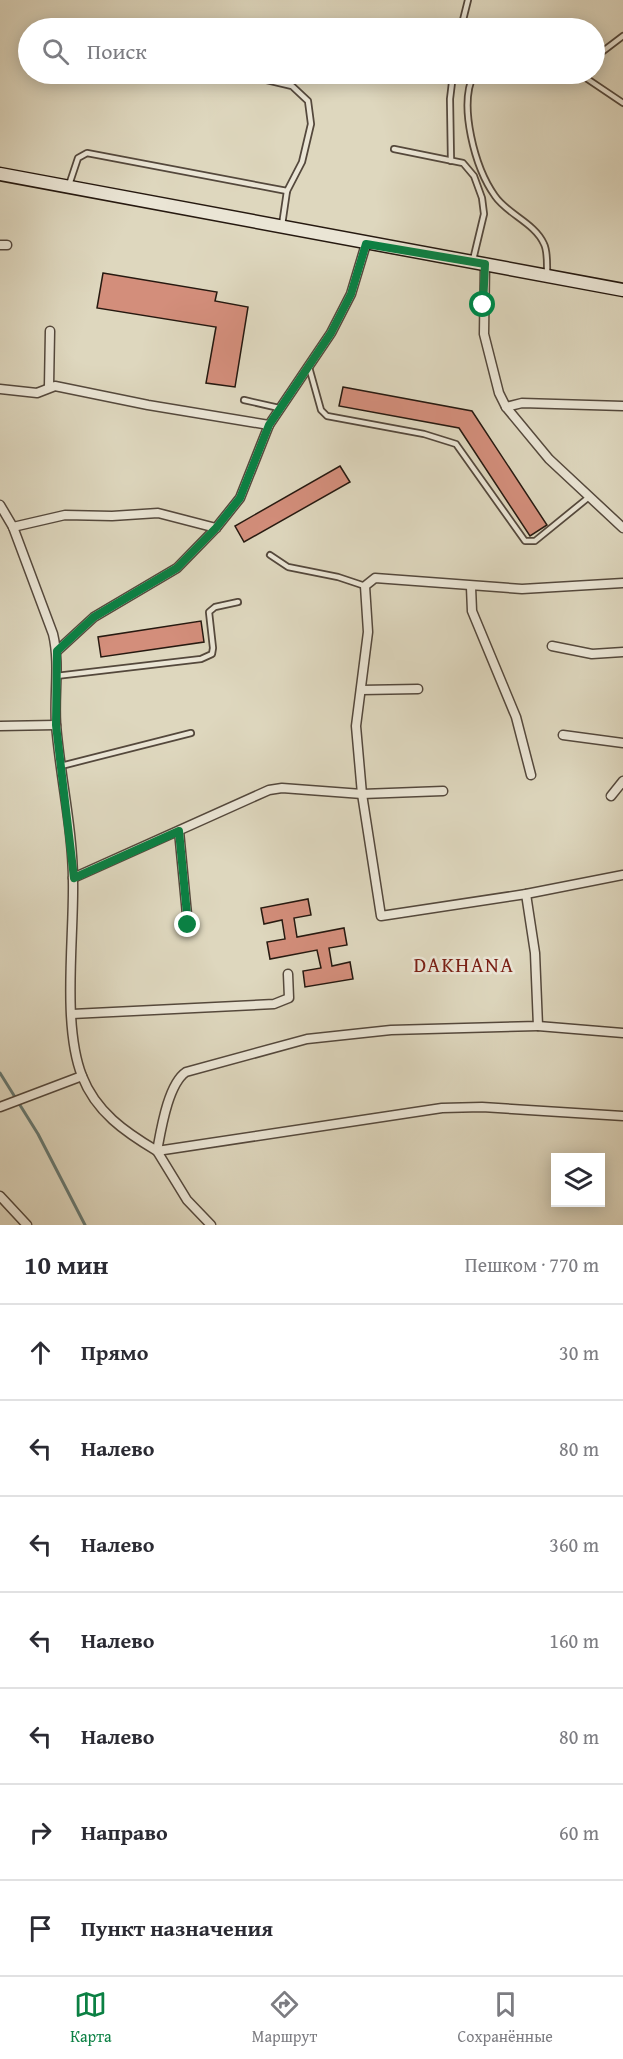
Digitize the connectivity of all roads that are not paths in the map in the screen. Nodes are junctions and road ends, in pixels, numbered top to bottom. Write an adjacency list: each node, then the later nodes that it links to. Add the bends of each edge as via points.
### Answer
1 (468, 0): 2 (lane)
2 (464, 18)
3 (623, 36): 4 (lane)
4 (605, 50)
5 (283, 84): 14 (lane, via 292,86 308,101 311,124 304,153)
6 (452, 84): 11 (lane)
7 (469, 84): 18 (lane, via 473,145 495,197 540,236 546,246)
8 (595, 84): 9 (lane)
9 (623, 103)
10 (394, 149): 11 (lane)
11 (451, 161): 17 (lane, via 463,163 474,176 482,198)
12 (0, 174): 13 (main road)
13 (68, 188): 14 (lane, via 78,158 87,153); 15 (main road)
14 (287, 191): 15 (lane)
15 (282, 228): 16 (main road)
16 (366, 244): 17 (main road); 21 (street, via 351,294)
17 (479, 263): 18 (main road); 25 (street, via 484,334 491,369)
18 (547, 276): 19 (main road)
19 (623, 290)
20 (50, 331): 22 (street)
21 (309, 365): 27 (street); 29 (lane, via 321,411 327,416 456,444 525,541 535,541)
22 (50, 386): 23 (street, via 37,393); 28 (street)
23 (0, 389)
24 (244, 400): 27 (lane)
25 (506, 406): 26 (street); 29 (street, via 549,459)
26 (623, 406)
27 (279, 408): 28 (street)
28 (269, 425): 32 (street, via 240,498)
29 (589, 497): 33 (street)
30 (0, 505): 31 (street)
31 (13, 528): 32 (street, via 65,515 158,513); 40 (street)
32 (216, 528): 40 (street, via 177,568 94,617)
33 (623, 528)
34 (270, 555): 36 (lane, via 288,567)
35 (623, 582): 37 (street, via 533,589)
36 (364, 586): 37 (street, via 375,578); 44 (street, via 368,632)
37 (471, 586): 51 (street, via 472,611 516,717)
38 (238, 602): 42 (lane, via 208,612 213,648 212,654 201,659)
39 (552, 646): 41 (street, via 592,654)
40 (57, 651): 42 (street)
41 (623, 652)
42 (56, 676): 45 (street)
43 (418, 689): 44 (street)
44 (361, 690): 54 (street, via 356,726)
45 (56, 725): 46 (street); 50 (street)
46 (0, 726)
47 (191, 733): 50 (lane)
48 (563, 735): 49 (street)
49 (623, 743)
50 (61, 766): 58 (street)
51 (531, 775)
52 (623, 781): 55 (street)
53 (443, 791): 54 (street)
54 (362, 794): 56 (street, via 269,790); 59 (street, via 381,916)
55 (611, 796)
56 (179, 831): 58 (street); 60 (street)
57 (623, 875): 59 (street)
58 (74, 878): 62 (street)
59 (526, 894): 63 (street, via 536,953)
60 (188, 925)
61 (288, 974): 62 (street, via 290,998 274,1004)
62 (72, 1014): 65 (street, via 75,1052)
63 (538, 1026): 64 (street); 68 (street, via 391,1030 307,1039 186,1072 175,1085)
64 (623, 1033)
65 (82, 1076): 66 (street); 68 (street, via 97,1104 121,1130)
66 (0, 1107)
67 (623, 1116): 68 (street, via 442,1108)
68 (157, 1151): 71 (street, via 187,1200)
69 (0, 1196): 70 (street)
70 (27, 1225)
71 (212, 1225)

